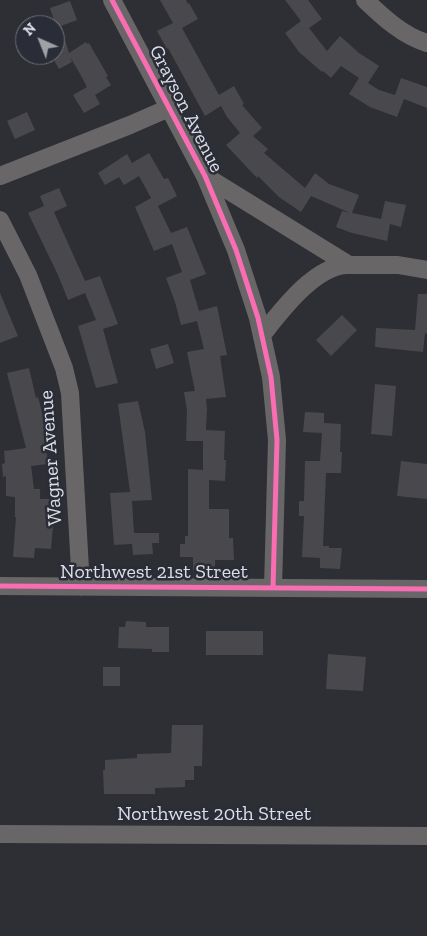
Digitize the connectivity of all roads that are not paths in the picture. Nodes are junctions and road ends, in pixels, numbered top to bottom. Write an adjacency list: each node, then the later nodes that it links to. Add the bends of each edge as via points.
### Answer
1 (112, 0): 4 (street, Grayson Avenue)
2 (364, 0): 3 (street, via 389,22)
3 (427, 43)
4 (169, 108): 5 (street); 6 (street, Grayson Avenue)
5 (0, 176)
6 (205, 176): 8 (street); 10 (street, Grayson Avenue, via 236,250)
7 (0, 220): 12 (street, Wagner Avenue, via 28,275 64,368 70,393)
8 (349, 265): 9 (street, via 398,265); 10 (street, via 328,270 292,298)
9 (427, 270)
10 (262, 335): 13 (street, Grayson Avenue, via 271,376 277,440)
11 (0, 586): 12 (street, Northwest 21st Street)
12 (81, 587): 13 (street, Northwest 21st Street)
13 (273, 588): 14 (street, Northwest 21st Street)
14 (427, 588)
15 (0, 834): 16 (street, Northwest 20th Street)
16 (427, 836)

